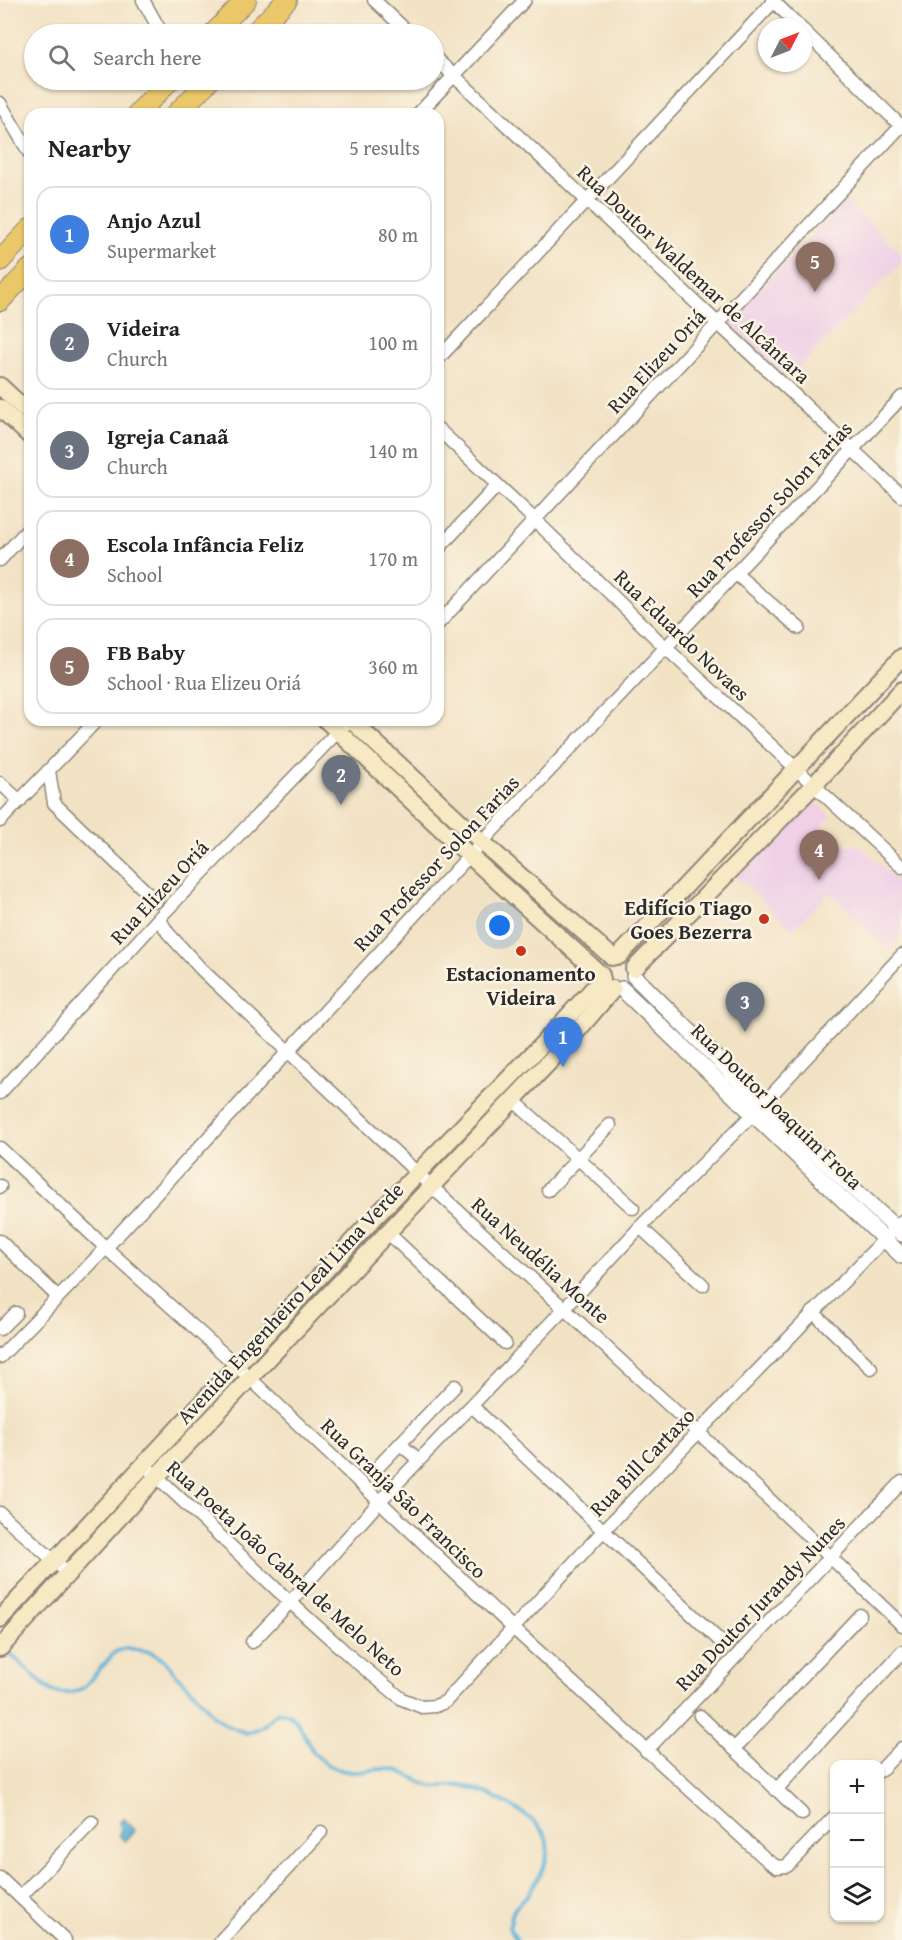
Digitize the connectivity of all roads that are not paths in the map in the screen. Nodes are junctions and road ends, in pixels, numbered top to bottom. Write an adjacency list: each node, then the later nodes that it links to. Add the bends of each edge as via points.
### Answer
1 (143, 0): 8 (street)
2 (246, 0): 9 (highway)
3 (287, 0): 10 (highway)
4 (374, 0): 11 (street)
5 (525, 0): 14 (street)
6 (774, 0): 7 (street); 25 (street)
7 (792, 18)
8 (156, 24)
9 (223, 24)
10 (264, 24)
11 (399, 24)
12 (812, 38): 23 (street)
13 (444, 66): 14 (street, Rua Doutor Waldemar de Alcântara)
14 (454, 76): 15 (street); 25 (street, Rua Doutor Waldemar de Alcântara)
15 (444, 87)
16 (160, 90): 20 (highway)
17 (200, 90): 21 (highway)
18 (441, 90): 22 (street)
19 (0, 103): 24 (street)
20 (143, 108)
21 (182, 108)
22 (424, 108)
23 (902, 126): 30 (street, Rua Elizeu Oriá)
24 (24, 144)
25 (587, 200): 30 (street, Rua Doutor Waldemar de Alcântara); 31 (street)
26 (24, 235): 27 (highway)
27 (0, 261)
28 (24, 275): 29 (highway)
29 (0, 301)
30 (717, 324): 38 (street, Rua Doutor Waldemar de Alcântara); 41 (street, Rua Elizeu Oriá)
31 (444, 353)
32 (0, 386): 35 (main road)
33 (902, 397): 38 (street, Rua Professor Solon Farias)
34 (0, 408): 36 (main road)
35 (24, 408)
36 (24, 430)
37 (444, 435): 39 (street, Rua Eduardo Novaes)
38 (853, 449): 40 (street, Rua Doutor Waldemar de Alcântara); 45 (street, Rua Professor Solon Farias)
39 (497, 486): 41 (street, Rua Eduardo Novaes); 43 (street)
40 (902, 496)
41 (535, 520): 46 (street, Rua Elizeu Oriá); 48 (street, Rua Eduardo Novaes)
42 (24, 534): 44 (street)
43 (444, 543)
44 (0, 560)
45 (736, 573): 47 (street); 48 (street, Rua Professor Solon Farias)
46 (444, 618)
47 (799, 628)
48 (665, 647): 55 (street, Rua Eduardo Novaes); 61 (street, Rua Professor Solon Farias)
49 (902, 657): 55 (main road)
50 (902, 690): 58 (main road)
51 (91, 726): 56 (street)
52 (338, 726): 65 (street, Rua Elizeu Oriá)
53 (344, 726): 62 (main road, Rua Doutor Joaquim Frota)
54 (345, 726): 61 (main road)
55 (795, 769): 58 (street, Rua Eduardo Novaes); 67 (main road)
56 (49, 771): 59 (street); 64 (street, via 54,803)
57 (0, 783): 59 (street)
58 (814, 785): 63 (street, Rua Eduardo Novaes); 68 (main road)
59 (20, 801): 60 (street)
60 (0, 821)
61 (482, 842): 62 (street, Rua Professor Solon Farias); 67 (main road)
62 (470, 856): 69 (main road, Rua Doutor Joaquim Frota); 70 (street, Rua Professor Solon Farias)
63 (902, 867)
64 (156, 901)
65 (159, 918): 70 (street, Rua Neudélia Monte, via 201,969); 71 (street, Rua Elizeu Oriá)
66 (902, 955): 73 (street)
67 (616, 956): 68 (main road, via 627,959); 69 (main road, via 604,962)
68 (634, 973): 69 (main road, via 629,984); 73 (street, Rua Doutor Joaquim Frota)
69 (609, 983): 72 (main road, Avenida Engenheiro Leal Lima Verde, via 566,1044); 73 (street, Rua Doutor Joaquim Frota); 77 (main road, Avenida Engenheiro Leal Lima Verde)
70 (288, 1051): 77 (street, Rua Neudélia Monte); 86 (street, Rua Professor Solon Farias)
71 (0, 1093)
72 (513, 1100): 76 (street); 78 (main road, Avenida Engenheiro Leal Lima Verde)
73 (758, 1108): 81 (street); 82 (street, Rua Doutor Joaquim Frota); 84 (street, Rua Doutor Joaquim Frota)
74 (610, 1125): 76 (street)
75 (0, 1148): 86 (street, Rua Granja São Francisco)
76 (579, 1159): 79 (street); 80 (street)
77 (418, 1173): 78 (street, Rua Neudélia Monte); 96 (main road, Avenida Engenheiro Leal Lima Verde)
78 (431, 1186): 83 (main road, Avenida Engenheiro Leal Lima Verde); 90 (street, Rua Neudélia Monte)
79 (548, 1190)
80 (633, 1208)
81 (640, 1227): 88 (street); 90 (street)
82 (900, 1227): 84 (street, Rua Bill Cartaxo)
83 (387, 1232): 94 (street); 98 (main road, Avenida Engenheiro Leal Lima Verde)
84 (883, 1239): 87 (street, Rua Doutor Joaquim Frota); 91 (street, Rua Bill Cartaxo)
85 (0, 1241): 89 (street)
86 (106, 1248): 89 (street, Rua Professor Solon Farias); 96 (street, Rua Granja São Francisco)
87 (902, 1257)
88 (703, 1285)
89 (58, 1297): 95 (street, Rua Professor Solon Farias)
90 (565, 1308): 100 (street); 101 (street, Rua Neudélia Monte)
91 (813, 1312): 97 (street); 101 (street, Rua Bill Cartaxo)
92 (16, 1313): 93 (street)
93 (0, 1329)
94 (505, 1343)
95 (0, 1357)
96 (237, 1366): 98 (street, Rua Granja São Francisco); 104 (main road, Avenida Engenheiro Leal Lima Verde)
97 (871, 1368)
98 (250, 1379): 104 (main road, Avenida Engenheiro Leal Lima Verde); 107 (street, Rua Granja São Francisco)
99 (454, 1386): 102 (street)
100 (472, 1406): 103 (street); 109 (street)
101 (698, 1431): 109 (street, Rua Bill Cartaxo); 110 (street, Rua Neudélia Monte)
102 (400, 1444): 103 (street); 105 (street)
103 (419, 1460): 107 (street)
104 (151, 1470): 111 (main road, Avenida Engenheiro Leal Lima Verde); 112 (main road, Avenida Engenheiro Leal Lima Verde); 113 (street, Rua Poeta João Cabral de Melo Neto)
105 (375, 1470)
106 (902, 1482): 110 (street, Rua Doutor Jurandy Nunes)
107 (380, 1501): 113 (street); 117 (street, Rua Granja São Francisco)
108 (0, 1513): 111 (street)
109 (603, 1531): 117 (street, Rua Bill Cartaxo); 118 (street)
110 (830, 1558): 116 (street, Rua Neudélia Monte); 126 (street, Rua Doutor Jurandy Nunes)
111 (54, 1561): 112 (street); 115 (main road, Avenida Engenheiro Leal Lima Verde)
112 (69, 1575): 120 (main road, Avenida Engenheiro Leal Lima Verde)
113 (290, 1602): 119 (street); 122 (street, Rua Poeta João Cabral de Melo Neto)
114 (860, 1615): 125 (street)
115 (0, 1619)
116 (902, 1625)
117 (513, 1629): 122 (street, Rua Bill Cartaxo, via 445,1702 422,1707); 126 (street, Rua Granja São Francisco)
118 (720, 1641)
119 (252, 1642)
120 (0, 1648)
121 (902, 1652): 128 (street)
122 (402, 1699)
123 (700, 1716): 125 (street)
124 (902, 1748): 127 (street)
125 (734, 1749): 128 (street)
126 (646, 1751): 130 (street, Rua Granja São Francisco, via 777,1867 787,1866)
127 (884, 1766)
128 (777, 1790): 129 (street)
129 (802, 1814)
130 (830, 1821)
131 (92, 1822): 134 (street)
132 (321, 1832): 136 (street)
133 (0, 1878): 134 (street)
134 (20, 1897): 135 (street)
135 (65, 1940)
136 (222, 1940)

